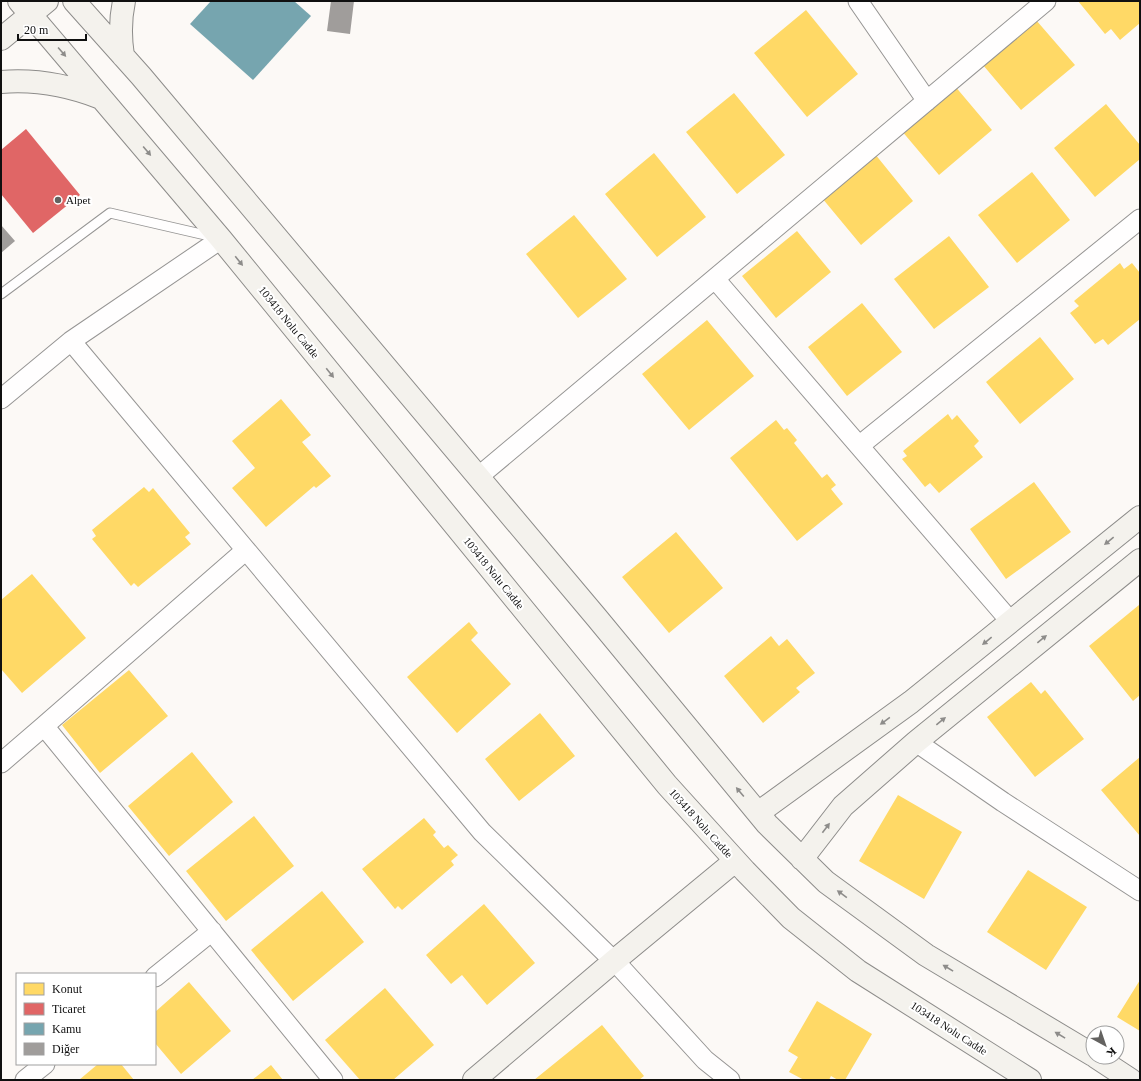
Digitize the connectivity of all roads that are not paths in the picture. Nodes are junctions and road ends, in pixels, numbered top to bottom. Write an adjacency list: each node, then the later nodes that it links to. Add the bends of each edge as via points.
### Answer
1 (74, 1): 7 (main road)
2 (124, 1): 7 (main road, via 120,36)
3 (858, 1): 10 (street)
4 (1046, 1): 10 (street)
5 (32, 6): 6 (main road); 9 (main road, 103418 Nolu Cadde, one-way to 9)
6 (1, 39)
7 (123, 56): 18 (main road)
8 (1, 82): 9 (main road, via 62,85)
9 (103, 98): 12 (main road, 103418 Nolu Cadde, one-way to 12)
10 (927, 101): 13 (street)
11 (1140, 218): 17 (street)
12 (221, 239): 14 (lane, via 110,213); 15 (street); 28 (main road, 103418 Nolu Cadde, one-way to 28, via 666,785)
13 (715, 279): 17 (street); 18 (street)
14 (1, 294)
15 (71, 341): 16 (street); 20 (street)
16 (1, 399)
17 (859, 446): 22 (street)
18 (478, 478): 26 (main road, one-way to 18)
19 (1140, 517): 22 (main road, one-way to 22)
20 (246, 550): 23 (street); 31 (street, via 482,832)
21 (1140, 560): 24 (main road, one-way to 21)
22 (1011, 622): 26 (main road, one-way to 26, via 911,702)
23 (44, 726): 25 (street); 30 (street)
24 (916, 742): 27 (main road, one-way to 24, via 843,806); 29 (street)
25 (1, 763)
26 (758, 813): 27 (main road)
27 (802, 859): 33 (main road, one-way to 27, via 926,955 826,882)
28 (735, 861): 31 (main road); 40 (main road, 103418 Nolu Cadde, via 791,918 858,971)
29 (1140, 891)
30 (212, 931): 32 (street); 38 (street)
31 (614, 960): 36 (street, via 705,1060); 39 (main road)
32 (156, 976)
33 (1085, 1050)
34 (45, 1065): 37 (street)
35 (1108, 1065): 41 (main road)
36 (726, 1079)
37 (25, 1080)
38 (333, 1080)
39 (474, 1080)
40 (1030, 1080)
41 (1131, 1080)

